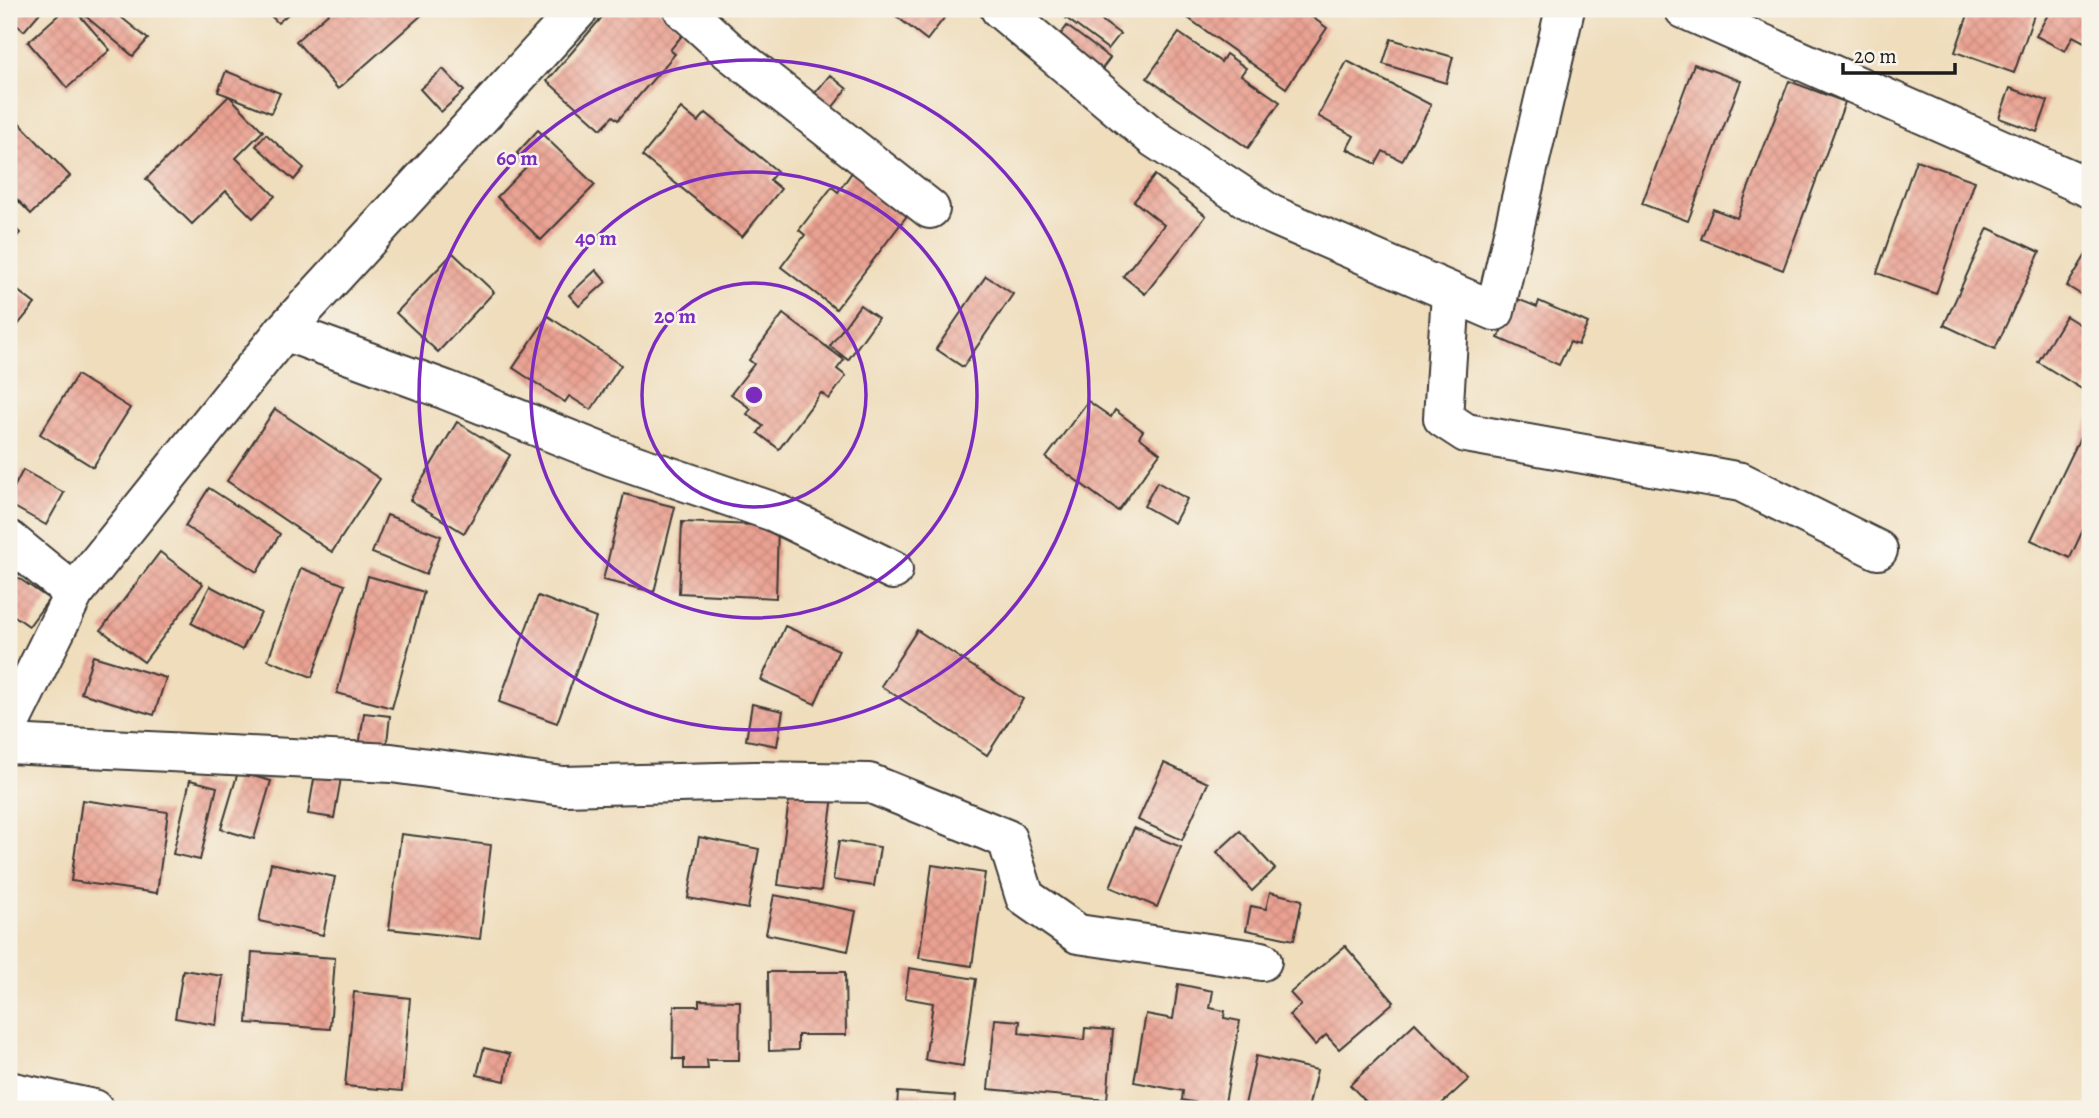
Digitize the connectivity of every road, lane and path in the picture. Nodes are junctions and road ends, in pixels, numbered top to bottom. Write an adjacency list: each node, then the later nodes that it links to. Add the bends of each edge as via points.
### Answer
1 (579, 9): 9 (street)
2 (683, 9): 7 (street, via 728,50)
3 (999, 9): 8 (street, via 1154,138 1269,214)
4 (1565, 9): 8 (street, via 1495,311)
5 (1684, 9): 6 (street)
6 (2090, 188)
7 (930, 209)
8 (1451, 293): 11 (street, via 1443,418 1466,433 1741,482)
9 (284, 331): 12 (street, via 613,457 774,512); 13 (street)
10 (9, 540): 13 (street)
11 (1878, 550)
12 (893, 570)
13 (74, 593): 14 (street)
14 (9, 725)
15 (9, 744): 16 (street, via 391,763 563,786 869,783 1007,839 1025,897 1078,934)
16 (1262, 961)
17 (9, 1091): 18 (street)
18 (94, 1109)

